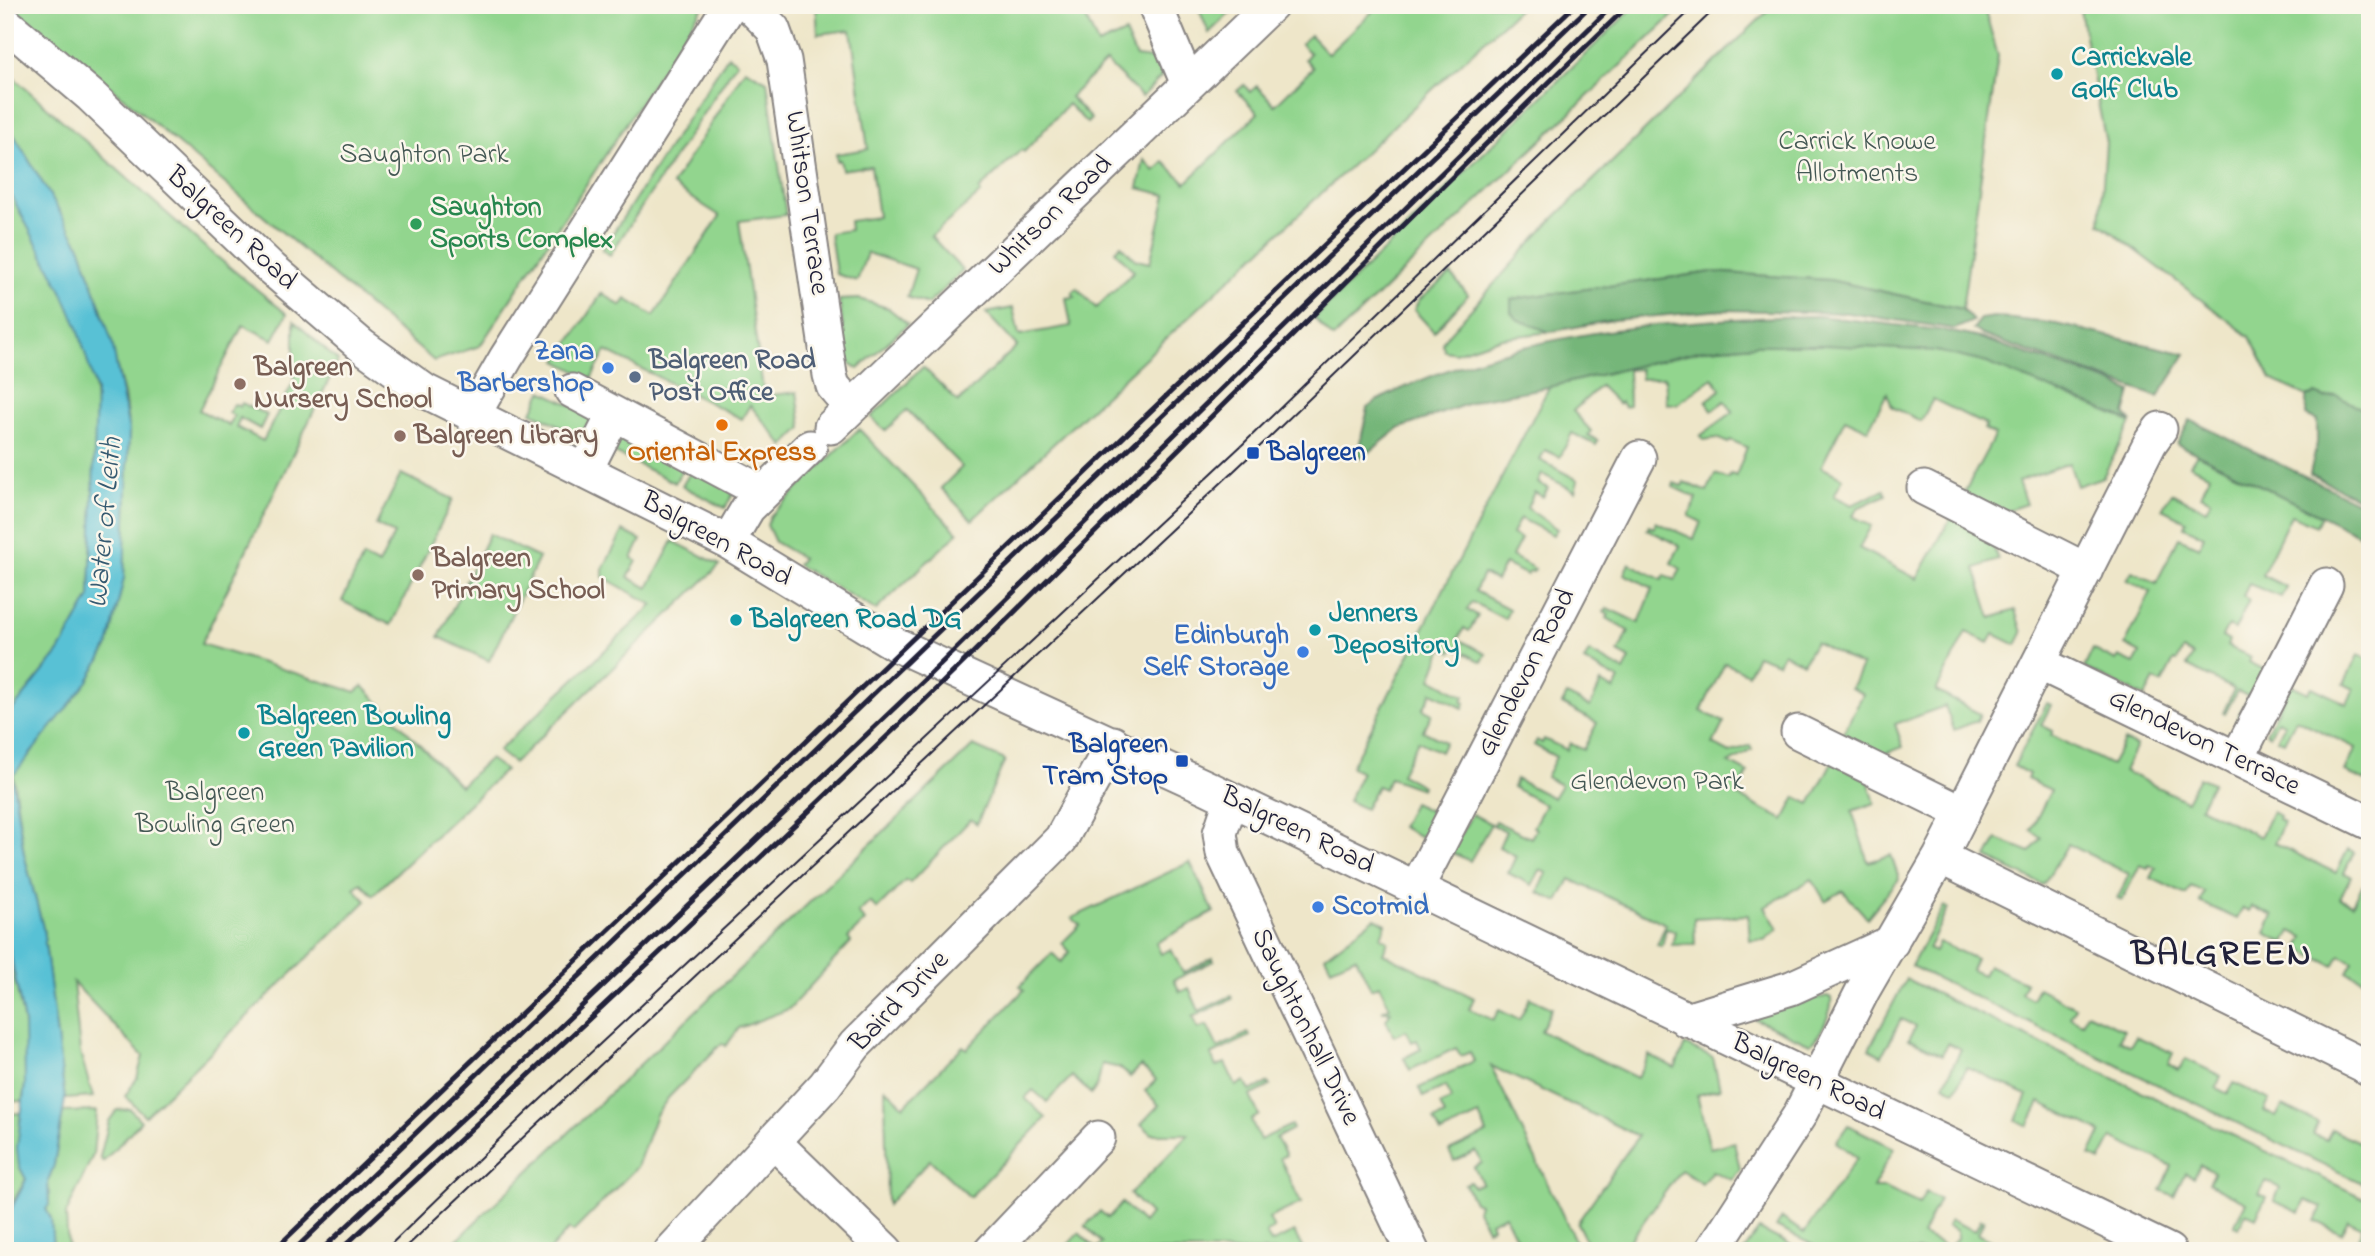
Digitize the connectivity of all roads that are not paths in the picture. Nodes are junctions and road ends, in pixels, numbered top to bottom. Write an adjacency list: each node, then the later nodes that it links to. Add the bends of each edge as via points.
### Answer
1 (730, 5): 9 (street)
2 (749, 5): 10 (street, Whitson Terrace, via 773,29 784,60 833,386)
3 (1155, 5): 6 (street)
4 (1270, 5): 6 (street, Whitson Road)
5 (5, 23): 9 (street, Balgreen Road, via 91,96 272,269 362,346 425,391)
6 (1188, 84): 10 (street, Whitson Road)
7 (572, 391): 8 (street)
8 (614, 414): 13 (street); 15 (street)
9 (472, 417): 13 (street, Balgreen Road)
10 (831, 427): 15 (street, Whitson Road)
11 (2160, 429): 17 (street)
12 (1639, 458): 27 (street, Glendevon Road)
13 (584, 471): 16 (street, Balgreen Road)
14 (1924, 488): 17 (street)
15 (762, 492): 16 (street, Whitson Road)
16 (728, 542): 21 (street, Balgreen Road, via 897,645)
17 (2086, 569): 19 (street)
18 (2326, 585): 22 (street)
19 (2039, 663): 22 (street, Glendevon Terrace); 24 (street)
20 (1798, 732): 24 (street)
21 (1113, 743): 23 (street, Balgreen Road); 33 (street, Baird Drive, via 1061,839 855,1045)
22 (2237, 759): 25 (street, Glendevon Terrace)
23 (1231, 800): 27 (street, Balgreen Road); 37 (street, Saughtonhall Drive, via 1220,833 1223,853)
24 (1964, 813): 26 (street)
25 (2370, 823)
26 (1940, 857): 28 (street); 30 (street)
27 (1416, 889): 29 (street, Balgreen Road)
28 (1892, 942): 29 (street, via 1791,988); 31 (street)
29 (1686, 1020): 31 (street, Balgreen Road)
30 (2370, 1069)
31 (1816, 1082): 38 (street, via 1783,1143); 39 (street, Balgreen Road)
32 (1098, 1139): 36 (street)
33 (773, 1142): 34 (street, Baird Drive); 35 (street)
34 (671, 1251)
35 (886, 1251)
36 (991, 1251)
37 (1412, 1251)
38 (1713, 1251)
39 (2169, 1251)

